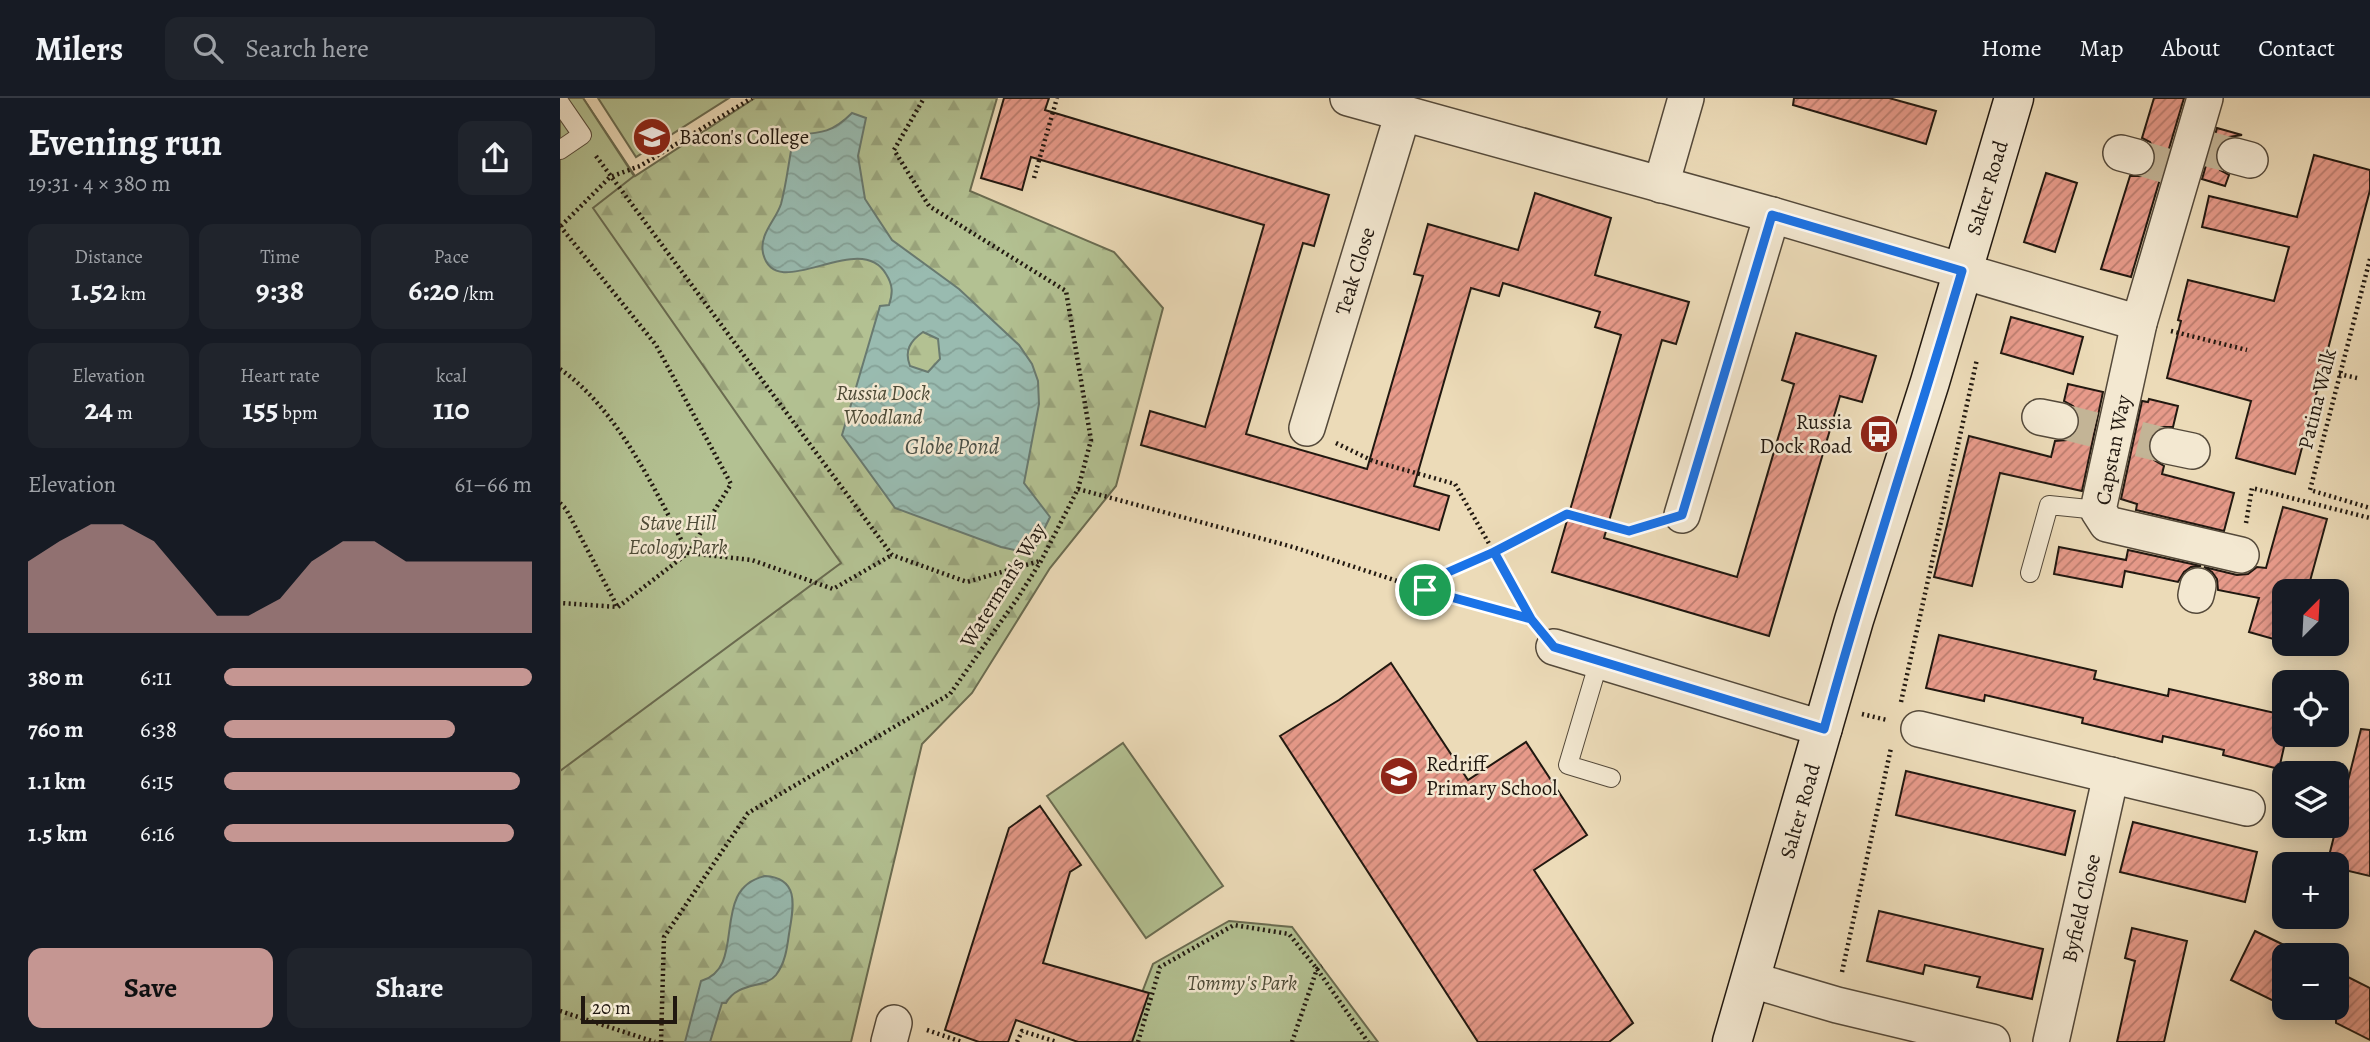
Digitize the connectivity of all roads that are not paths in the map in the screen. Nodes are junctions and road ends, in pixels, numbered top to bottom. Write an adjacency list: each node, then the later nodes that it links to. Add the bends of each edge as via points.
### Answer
1 (1348, 98): 6 (street)
2 (1686, 98): 8 (street)
3 (2014, 98): 10 (main road, Salter Road)
4 (2205, 98): 11 (street, Capstan Way)
5 (560, 103): 7 (lane, via 582,135)
6 (1403, 113): 8 (street); 12 (street, Teak Close)
7 (560, 150)
8 (1661, 184): 9 (street)
9 (1772, 215): 10 (street); 14 (street)
10 (1962, 271): 11 (street); 19 (main road, Salter Road, via 1854,620)
11 (2139, 323): 13 (street, Capstan Way, via 2142,440)
12 (1307, 428)
13 (2098, 510): 15 (street, Capstan Way, via 2107,524 2201,571); 16 (lane, via 2049,505)
14 (1682, 515)
15 (2241, 555)
16 (2030, 573)
17 (1554, 647): 18 (street)
18 (1599, 661): 19 (street); 22 (lane, via 1568,765)
19 (1839, 721): 24 (main road, Salter Road)
20 (1902, 724): 21 (street)
21 (2110, 775): 23 (street); 27 (street, Byfield Close)
22 (1611, 778)
23 (2247, 808)
24 (1752, 980): 25 (main road, Salter Road); 26 (street)
25 (1732, 1042)
26 (1992, 1042)
27 (2051, 1042)

